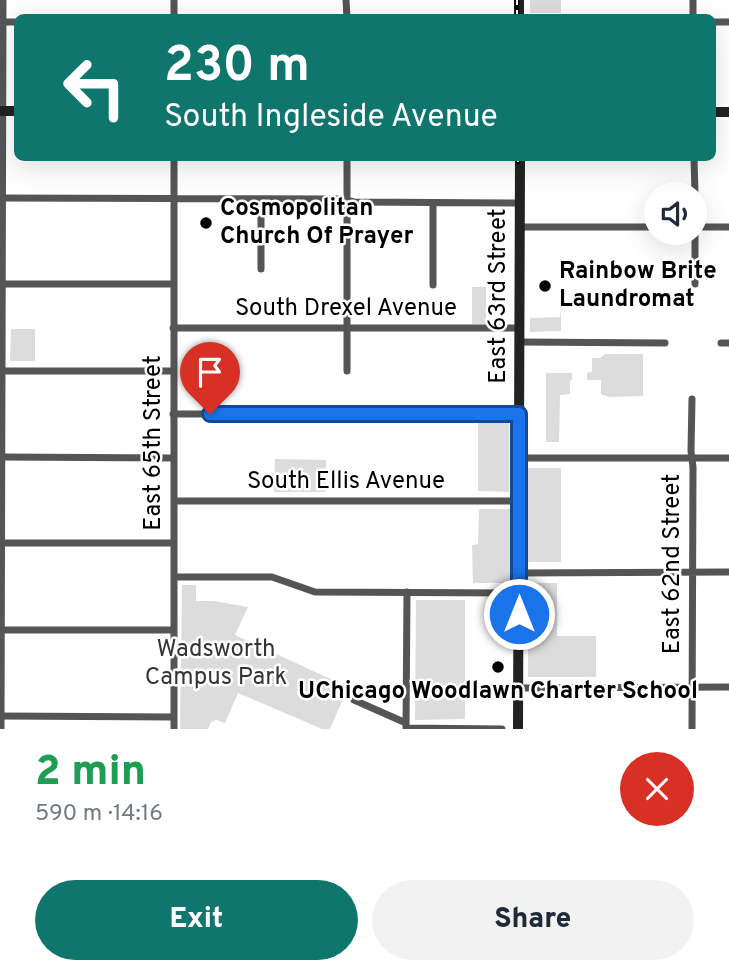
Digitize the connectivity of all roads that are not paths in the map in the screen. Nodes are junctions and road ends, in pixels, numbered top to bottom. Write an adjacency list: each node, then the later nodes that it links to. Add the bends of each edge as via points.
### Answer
1 (2, 0): 2 (street)
2 (1, 22): 3 (street)
3 (1, 111): 9 (street)
4 (174, 161): 10 (street, East 65th Street)
5 (347, 161): 12 (street)
6 (520, 161): 14 (main road, East 63rd Street)
7 (694, 161): 8 (street)
8 (695, 182)
9 (1, 198): 10 (street); 21 (street)
10 (174, 199): 11 (street); 22 (street, East 65th Street)
11 (261, 199): 12 (street); 20 (street)
12 (347, 201): 13 (street); 26 (street)
13 (433, 203): 14 (street); 24 (street)
14 (520, 203): 15 (main road, East 63rd Street)
15 (520, 227): 16 (street); 27 (main road, East 63rd Street)
16 (644, 227)
17 (707, 227): 18 (street)
18 (729, 227)
19 (695, 245): 23 (street)
20 (261, 269)
21 (1, 284): 22 (street); 30 (street)
22 (174, 284): 25 (street, East 65th Street)
23 (695, 284)
24 (433, 285)
25 (173, 328): 26 (street, South Drexel Avenue); 31 (street, East 65th Street)
26 (347, 328): 27 (street, South Drexel Avenue); 32 (street)
27 (519, 328): 28 (main road, East 63rd Street)
28 (519, 342): 29 (street); 35 (main road, East 63rd Street)
29 (665, 343)
30 (1, 370): 31 (street); 36 (street)
31 (173, 371): 34 (street, East 65th Street)
32 (347, 371)
33 (692, 399): 39 (street, East 62nd Street)
34 (173, 414): 35 (street); 37 (street, East 65th Street)
35 (519, 414): 38 (main road, East 63rd Street)
36 (1, 457): 37 (street); 44 (street)
37 (174, 458): 41 (street, East 65th Street)
38 (519, 458): 39 (street); 42 (main road, East 63rd Street)
39 (692, 458): 40 (street); 45 (street, East 62nd Street)
40 (729, 458)
41 (174, 500): 42 (street, South Ellis Avenue); 43 (street, East 65th Street)
42 (519, 501): 47 (main road, East 63rd Street)
43 (174, 543): 44 (street); 48 (street, East 65th Street)
44 (1, 544): 51 (street)
45 (692, 572): 46 (street); 47 (street); 53 (street, East 62nd Street)
46 (729, 572)
47 (519, 573): 50 (main road, East 63rd Street)
48 (174, 578): 49 (street, via 272,578 315,592); 52 (street, East 65th Street)
49 (407, 592): 50 (street); 59 (street)
50 (519, 593): 55 (main road, East 63rd Street)
51 (0, 630): 52 (street); 57 (street)
52 (174, 630): 58 (street, East 65th Street)
53 (692, 687): 54 (street); 55 (street); 64 (street, East 62nd Street)
54 (729, 687)
55 (518, 688): 63 (main road, East 63rd Street)
56 (354, 700): 59 (street)
57 (0, 716): 58 (street); 60 (street)
58 (174, 717): 61 (street, East 65th Street)
59 (406, 727): 62 (street)
60 (1, 729)
61 (174, 729)
62 (502, 729)
63 (518, 729)
64 (692, 729)

